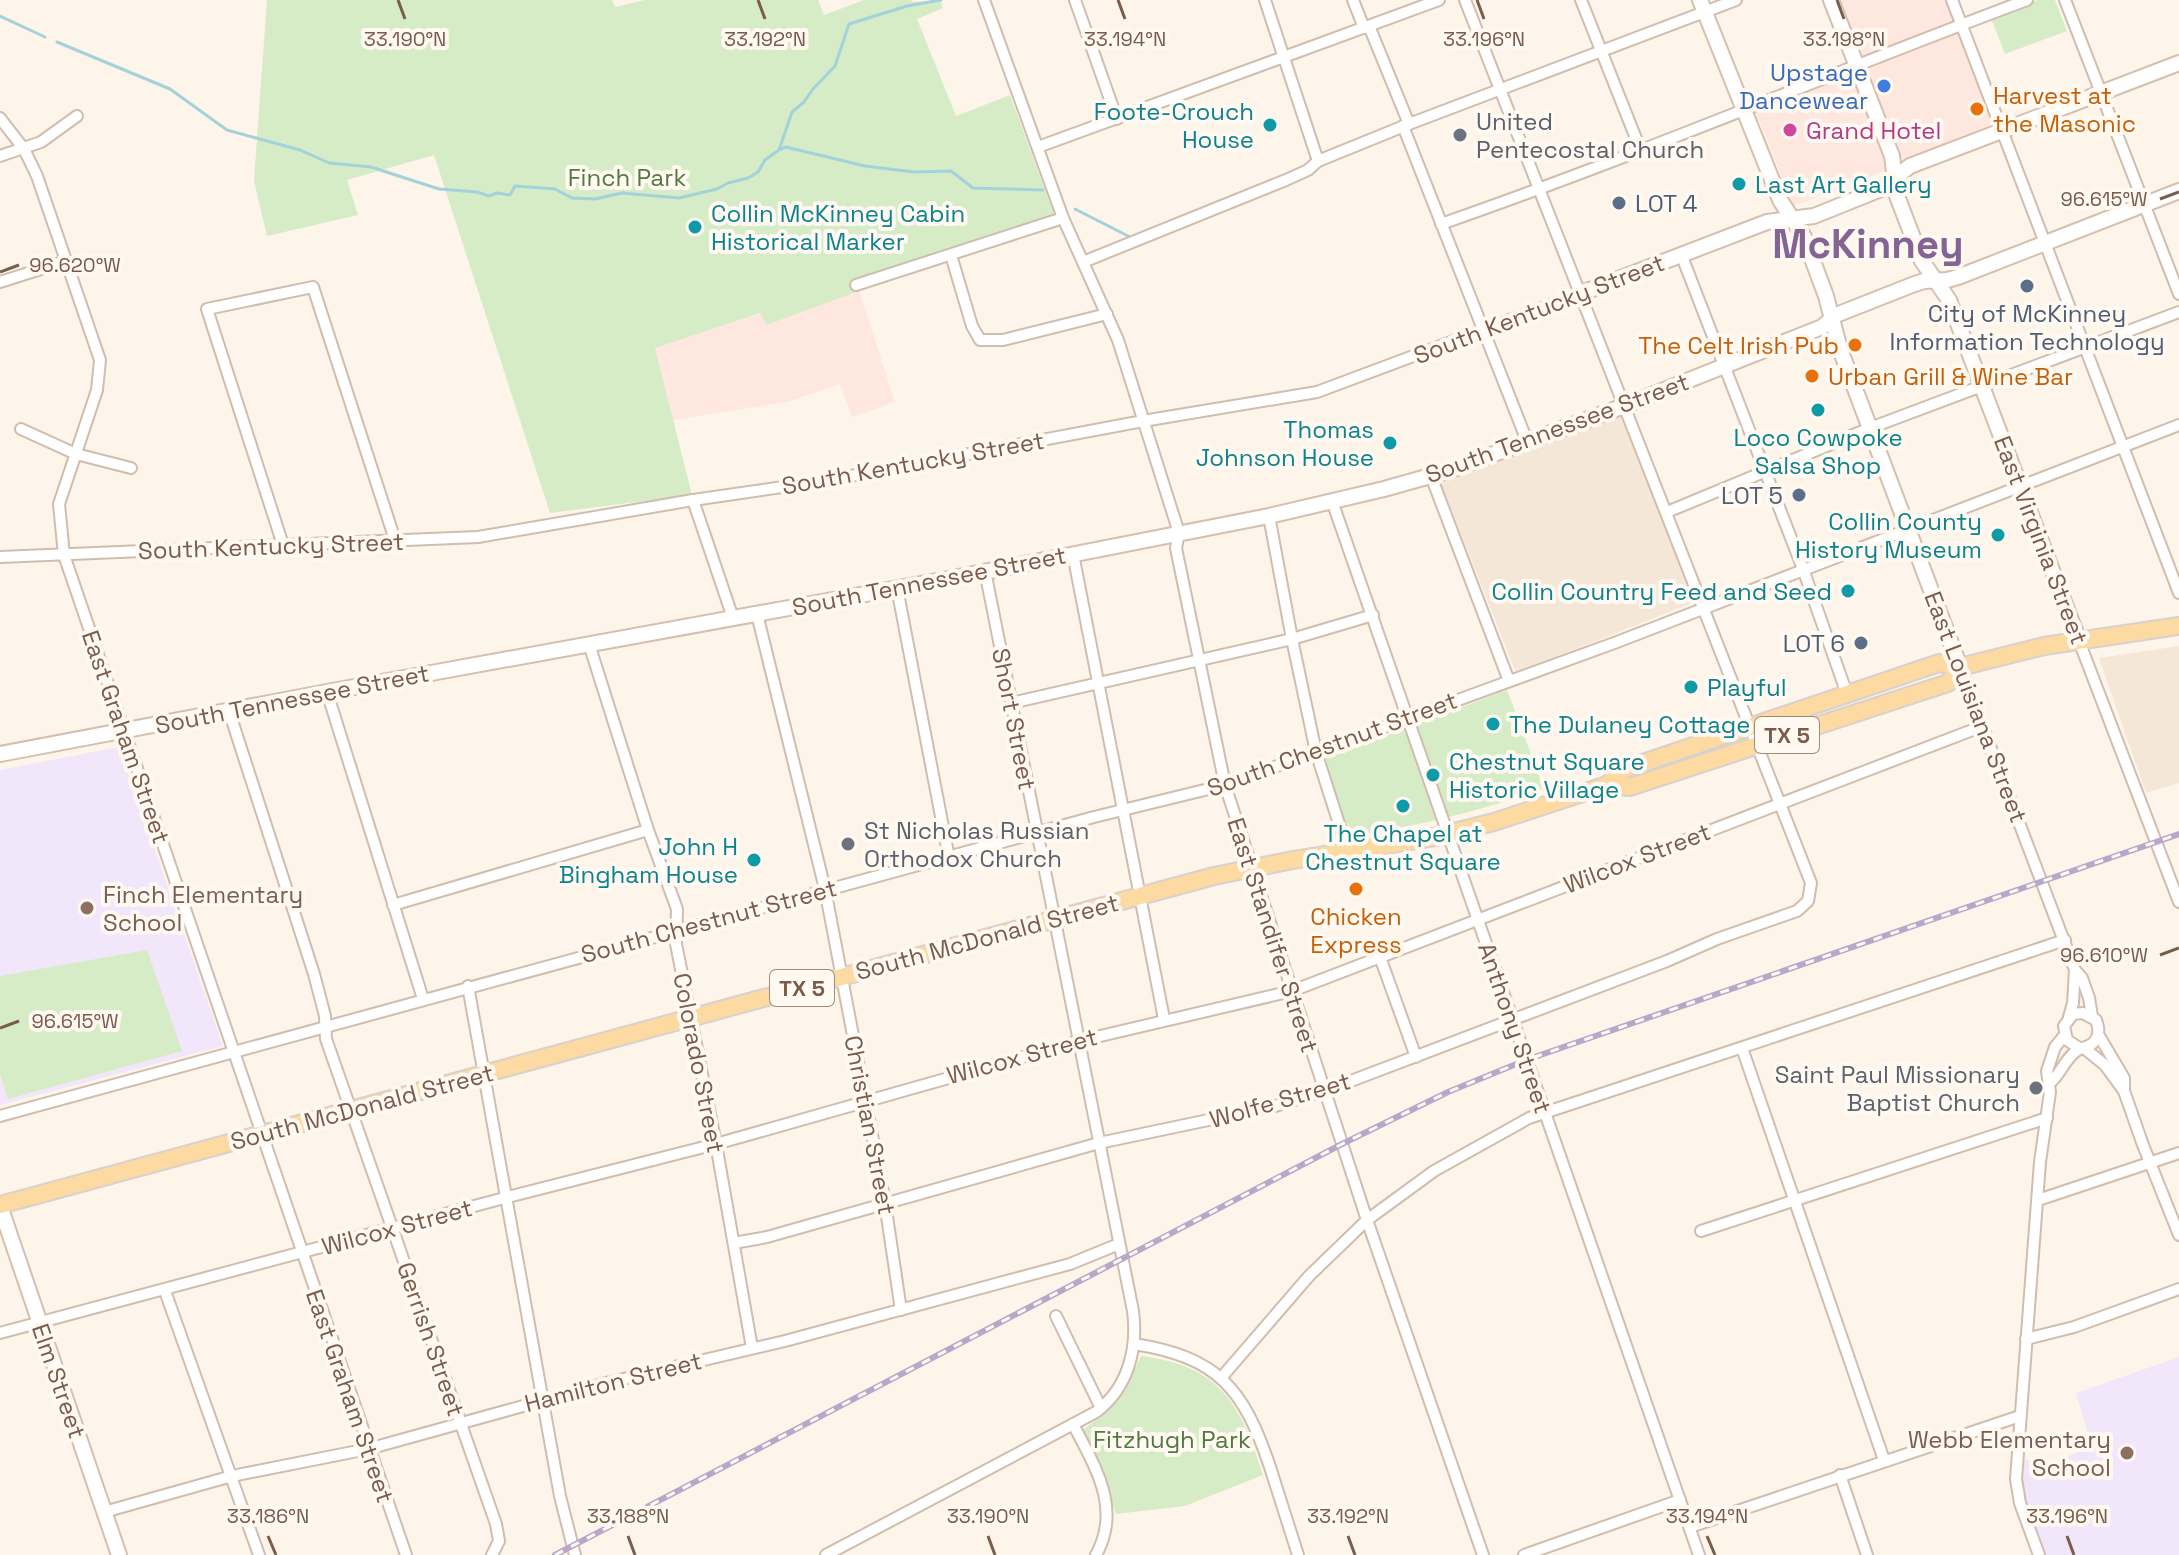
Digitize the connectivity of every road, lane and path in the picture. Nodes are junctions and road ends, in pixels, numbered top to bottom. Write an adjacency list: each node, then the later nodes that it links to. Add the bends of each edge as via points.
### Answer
1 (984, 0): 28 (street, East Standifer Street)
2 (1075, 0): 25 (street)
3 (1265, 0): 17 (street)
4 (1353, 0): 15 (street)
5 (1439, 0): 15 (street)
6 (1465, 0): 20 (street)
7 (1581, 0): 16 (street)
8 (1736, 0): 13 (street)
9 (1831, 0): 19 (street, East Virginia Street)
10 (1952, 0): 14 (street)
11 (2027, 0): 14 (street)
12 (2065, 0): 21 (street)
13 (1703, 6): 16 (street); 22 (street, East Louisiana Street)
14 (1961, 25): 19 (street); 27 (street)
15 (1367, 27): 17 (street); 26 (street)
16 (1601, 52): 20 (street); 30 (street)
17 (1284, 58): 25 (street); 32 (street)
18 (2179, 63): 21 (street, South Kentucky Street)
19 (1857, 67): 22 (street); 33 (street, East Virginia Street, via 1892,156)
20 (1501, 89): 26 (street); 34 (street)
21 (2101, 92): 27 (street, South Kentucky Street); 36 (street)
22 (1746, 111): 30 (street); 38 (street, East Louisiana Street, via 1780,200)
23 (77, 116): 29 (street)
24 (0, 118): 29 (street, East Graham Street)
25 (1117, 119): 28 (street)
26 (1406, 125): 32 (street); 39 (street)
27 (2002, 131): 33 (street, South Kentucky Street, via 1910,166); 40 (street)
28 (1038, 147): 37 (street, East Standifer Street)
29 (24, 149): 31 (street); 43 (street, East Graham Street)
30 (1641, 151): 34 (street)
31 (0, 156)
32 (1318, 161): 44 (street, via 1286,180)
33 (1896, 183): 38 (street, South Kentucky Street); 45 (street, East Virginia Street, via 1922,261)
34 (1541, 189): 39 (street); 48 (street)
35 (2179, 191): 36 (street, South Tennessee Street)
36 (2144, 205): 40 (street, South Tennessee Street); 49 (street)
37 (1063, 218): 42 (street); 44 (street, East Standifer Street)
38 (1794, 220): 41 (street, South Kentucky Street, via 1767,222); 52 (street, East Louisiana Street)
39 (1441, 224): 53 (street)
40 (2045, 243): 45 (street, South Tennessee Street, via 1958,277); 54 (street)
41 (1681, 254): 48 (street, South Kentucky Street); 55 (street)
42 (951, 255): 47 (street); 51 (street, via 980,340 1003,340)
43 (66, 261): 46 (street); 64 (street, East Graham Street, via 100,360 97,390)
44 (1083, 262): 51 (street, East Standifer Street)
45 (1934, 280): 52 (street, South Tennessee Street); 56 (street, East Virginia Street, via 1949,300)
46 (0, 282)
47 (856, 285)
48 (1582, 293): 53 (street, South Kentucky Street); 57 (street)
49 (2179, 294)
50 (2179, 312): 54 (street)
51 (1107, 314): 58 (street, East Standifer Street)
52 (1832, 318): 55 (street, South Tennessee Street, via 1822,327); 60 (street, East Louisiana Street)
53 (1484, 331): 58 (street, South Kentucky Street, via 1317,392); 62 (street)
54 (2085, 348): 56 (street); 63 (street)
55 (1725, 365): 57 (street, South Tennessee Street); 66 (street)
56 (1983, 387): 60 (street); 68 (street, East Virginia Street)
57 (1624, 406): 62 (street, South Tennessee Street); 71 (street)
58 (1143, 421): 69 (street, South Kentucky Street); 74 (street, East Standifer Street)
59 (2179, 425): 63 (street, South Chestnut Street)
60 (1870, 428): 66 (street); 73 (street, East Louisiana Street)
61 (21, 429): 64 (street)
62 (1527, 441): 67 (street, South Tennessee Street)
63 (2123, 447): 68 (street, South Chestnut Street); 83 (street)
64 (76, 454): 65 (street); 78 (street, East Graham Street, via 59,504)
65 (131, 468)
66 (1766, 472): 71 (street); 80 (street)
67 (1431, 476): 70 (street, South Tennessee Street); 94 (street)
68 (2020, 485): 73 (street, South Chestnut Street); 90 (street, East Virginia Street)
69 (693, 500): 75 (street, South Kentucky Street, via 478,537); 87 (street)
70 (1332, 501): 72 (street, South Tennessee Street); 86 (street, Anthony Street)
71 (1667, 512): 84 (street)
72 (1269, 516): 74 (street, South Tennessee Street); 89 (street)
73 (1908, 528): 80 (street, South Chestnut Street); 93 (street, East Louisiana Street)
74 (1179, 533): 77 (street, South Tennessee Street); 92 (street, East Standifer Street, via 1176,548)
75 (395, 540): 76 (street, South Kentucky Street); 76 (street, via 313,287 207,309)
76 (283, 545): 78 (street, South Kentucky Street)
77 (1073, 554): 81 (street, South Tennessee Street); 95 (street)
78 (64, 555): 79 (street, South Kentucky Street); 103 (street, East Graham Street)
79 (0, 557)
80 (1803, 569): 84 (street, South Chestnut Street); 97 (street)
81 (985, 571): 82 (street, South Tennessee Street); 98 (street, Short Street)
82 (897, 588): 85 (street, South Tennessee Street); 115 (street)
83 (2179, 593)
84 (1704, 607): 94 (street, South Chestnut Street); 102 (street)
85 (757, 614): 87 (street, South Tennessee Street); 117 (street, Christian Street)
86 (1373, 615): 89 (street); 100 (street, Anthony Street)
87 (733, 618): 91 (street, South Tennessee Street)
88 (2179, 626): 90 (main road, TX 5)
89 (1292, 639): 92 (street); 105 (street)
90 (2079, 641): 93 (main road, TX 5); 119 (street, East Virginia Street)
91 (589, 644): 96 (street, South Tennessee Street); 111 (street, Colorado Street)
92 (1199, 660): 95 (street); 107 (street, East Standifer Street)
93 (1960, 667): 97 (main road, South McDonald Street / TX 5, via 1939,663); 101 (street, East Louisiana Street); 104 (main road, South McDonald Street / TX 5, via 1948,683)
94 (1509, 681): 100 (street, South Chestnut Street)
95 (1097, 684): 98 (street); 110 (street)
96 (327, 692): 99 (street, South Tennessee Street); 120 (street)
97 (1847, 694): 102 (main road, South McDonald Street / TX 5)
98 (1011, 703): 112 (street, Short Street)
99 (229, 711): 103 (street, South Tennessee Street); 136 (street, Gerrish Street, via 314,974)
100 (1408, 718): 105 (street, South Chestnut Street); 113 (street, Anthony Street)
101 (1983, 726): 109 (street, Wilcox Street); 124 (street, East Louisiana Street)
102 (1751, 727): 104 (street); 108 (main road, South McDonald Street / TX 5, via 1625,769)
103 (125, 731): 106 (street, South Tennessee Street); 142 (street, East Graham Street)
104 (1758, 745): 108 (main road, South McDonald Street / TX 5, via 1630,787); 109 (street)
105 (1316, 752): 107 (street, South Chestnut Street); 114 (street)
106 (0, 754)
107 (1225, 785): 110 (street, South Chestnut Street); 116 (street, East Standifer Street)
108 (1607, 785): 113 (main road, South McDonald Street / TX 5)
109 (1780, 803): 122 (street, Wilcox Street); 135 (street, Wolfe Street, via 1811,883 1808,901 1797,911)
110 (1123, 809): 112 (street, South Chestnut Street); 118 (street)
111 (648, 830): 120 (street); 123 (street, Colorado Street, via 677,909)
112 (1036, 833): 115 (street, South Chestnut Street); 121 (street, Short Street)
113 (1447, 834): 114 (main road, South McDonald Street / TX 5); 122 (street, Anthony Street)
114 (1348, 852): 116 (main road, South McDonald Street / TX 5)
115 (949, 858): 117 (street, South Chestnut Street)
116 (1250, 868): 118 (main road, South McDonald Street / TX 5); 129 (street, East Standifer Street)
117 (825, 889): 123 (street, South Chestnut Street); 127 (street, Christian Street)
118 (1139, 896): 121 (main road, South McDonald Street / TX 5); 134 (street)
119 (2179, 902)
120 (393, 905): 130 (street)
121 (1053, 919): 127 (main road, South McDonald Street / TX 5); 139 (street, Short Street)
122 (1477, 919): 125 (street, Wilcox Street); 135 (street, Anthony Street)
123 (676, 929): 128 (street, South Chestnut Street); 133 (street, Colorado Street)
124 (2065, 940): 126 (street, East Louisiana Street); 140 (street)
125 (1380, 957): 129 (street, Wilcox Street); 143 (street)
126 (2075, 970): 131 (street, East Louisiana Street); 132 (street, East Louisiana Street)
127 (841, 977): 133 (main road, South McDonald Street / TX 5); 148 (street, Christian Street)
128 (468, 986): 130 (street, South Chestnut Street); 144 (street)
129 (1292, 991): 134 (street, Wilcox Street); 146 (street, East Standifer Street)
130 (423, 999): 136 (street, South Chestnut Street)
131 (2092, 1016): 132 (street); 137 (street)
132 (2069, 1017): 138 (street)
133 (690, 1019): 144 (main road, South McDonald Street / TX 5); 155 (street, Colorado Street)
134 (1164, 1019): 139 (street, Wilcox Street)
135 (1512, 1021): 143 (street, Wolfe Street); 150 (street, Anthony Street)
136 (325, 1026): 142 (street, South Chestnut Street); 149 (street, Gerrish Street)
137 (2098, 1034): 141 (street); 147 (street, via 2120,1071)
138 (2064, 1036): 141 (street); 145 (street, via 2047,1071)
139 (1079, 1041): 148 (street, Wilcox Street); 154 (street, Short Street)
140 (1742, 1048): 150 (street); 159 (street)
141 (2082, 1048): 145 (street); 147 (street, via 2105,1065)
142 (234, 1050): 151 (street, South Chestnut Street); 153 (street, East Graham Street)
143 (1416, 1057): 146 (street, Wolfe Street)
144 (484, 1073): 149 (main road, South McDonald Street / TX 5); 158 (street)
145 (2051, 1082): 152 (street)
146 (1324, 1090): 154 (street, Wolfe Street, via 1216,1120); 163 (street, East Standifer Street)
147 (2124, 1091): 157 (street)
148 (865, 1100): 155 (street, Wilcox Street); 161 (street, Christian Street)
149 (350, 1110): 153 (main road, South McDonald Street / TX 5); 164 (street, Gerrish Street)
150 (1544, 1112): 163 (street, via 1434,1171); 189 (street, Anthony Street)
151 (0, 1116)
152 (2047, 1118): 159 (street); 160 (street)
153 (261, 1135): 162 (main road, South McDonald Street / TX 5); 169 (street, East Graham Street)
154 (1099, 1143): 161 (street, Wolfe Street); 168 (street, Short Street)
155 (716, 1144): 158 (street, Wilcox Street); 167 (street, Colorado Street)
156 (2179, 1153): 157 (street)
157 (2150, 1163): 160 (street); 166 (street)
158 (508, 1197): 164 (street, Wilcox Street); 180 (street)
159 (1793, 1200): 165 (street); 186 (street)
160 (2038, 1200): 176 (street)
161 (885, 1203): 167 (street, Wolfe Street); 172 (street, Christian Street)
162 (0, 1206): 174 (street, Elm Street)
163 (1367, 1220): 179 (street, via 1309,1276); 200 (street, East Standifer Street)
164 (392, 1228): 169 (street, Wilcox Street); 183 (street, Gerrish Street)
165 (1701, 1231)
166 (2179, 1235)
167 (734, 1243): 178 (street, Colorado Street)
168 (1119, 1244): 172 (street, Hamilton Street, via 1070,1264); 177 (street, Short Street)
169 (301, 1253): 171 (street, Wilcox Street); 185 (street, East Graham Street)
170 (2179, 1289): 176 (street)
171 (165, 1291): 174 (street, Wilcox Street); 188 (street)
172 (901, 1310): 178 (street, Hamilton Street)
173 (1056, 1316): 181 (street)
174 (40, 1325): 175 (street, Wilcox Street); 190 (street, Elm Street)
175 (0, 1333)
176 (2026, 1339): 182 (street)
177 (1134, 1344): 179 (street, via 1177,1353); 181 (street, via 1126,1374)
178 (752, 1348): 180 (street, Hamilton Street)
179 (1221, 1378): 199 (street, via 1257,1429)
180 (543, 1399): 183 (street, Hamilton Street); 196 (street)
181 (1101, 1408): 184 (street)
182 (2020, 1416): 186 (street); 204 (street, via 2016,1488)
183 (460, 1423): 185 (street, Hamilton Street); 195 (street, Gerrish Street, via 496,1524 499,1541)
184 (1073, 1424): 197 (street); 198 (street, via 1106,1494 1107,1522)
185 (368, 1449): 188 (street, Hamilton Street); 194 (street, East Graham Street)
186 (1884, 1460): 187 (street)
187 (1840, 1475): 191 (street); 203 (street)
188 (232, 1476): 190 (street, Hamilton Street); 193 (street)
189 (1680, 1500): 191 (street, Anthony Street); 201 (street)
190 (104, 1512): 192 (street, Elm Street)
191 (1690, 1527): 202 (street, Anthony Street)
192 (119, 1555)
193 (259, 1555)
194 (406, 1555)
195 (492, 1555)
196 (575, 1555)
197 (826, 1555)
198 (1096, 1555)
199 (1298, 1555)
200 (1483, 1555)
201 (1524, 1555)
202 (1699, 1555)
203 (1867, 1555)
204 (2039, 1555)

